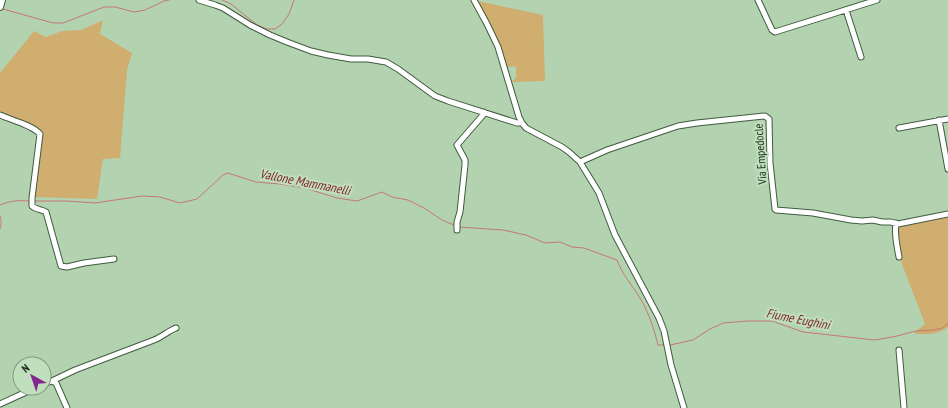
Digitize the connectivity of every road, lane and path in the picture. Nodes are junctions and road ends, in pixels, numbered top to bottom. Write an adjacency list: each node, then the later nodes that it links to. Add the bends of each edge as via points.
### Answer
1 (2, 0): 6 (main road)
2 (199, 0): 9 (street, via 223,8 250,26 299,46 328,55 386,62 435,96)
3 (474, 0): 13 (street, via 498,47)
4 (758, 0): 7 (street, via 775,32)
5 (877, 0): 7 (street)
6 (0, 6)
7 (846, 10): 8 (street)
8 (860, 57)
9 (484, 112): 13 (street); 19 (street, via 457,145 465,160)
10 (0, 115): 21 (street, via 30,127 40,134 32,201 34,208 46,212 61,266)
11 (948, 119): 12 (street)
12 (939, 120): 14 (street); 16 (street)
13 (522, 123): 15 (street, via 526,128 570,152)
14 (899, 128)
15 (580, 162): 18 (street, Via Empedocle, via 678,126 765,116 768,119 776,210); 28 (street, via 599,193 615,235 659,318)
16 (948, 169)
17 (948, 214): 18 (street, Via Empedocle)
18 (896, 223): 20 (street)
19 (457, 230)
20 (899, 257)
21 (114, 259)
22 (176, 328): 24 (street, via 154,340)
23 (899, 350): 29 (street)
24 (52, 381): 27 (street, via 56,383)
25 (18, 396): 26 (street)
26 (0, 404)
27 (66, 408)
28 (684, 408)
29 (904, 408)

